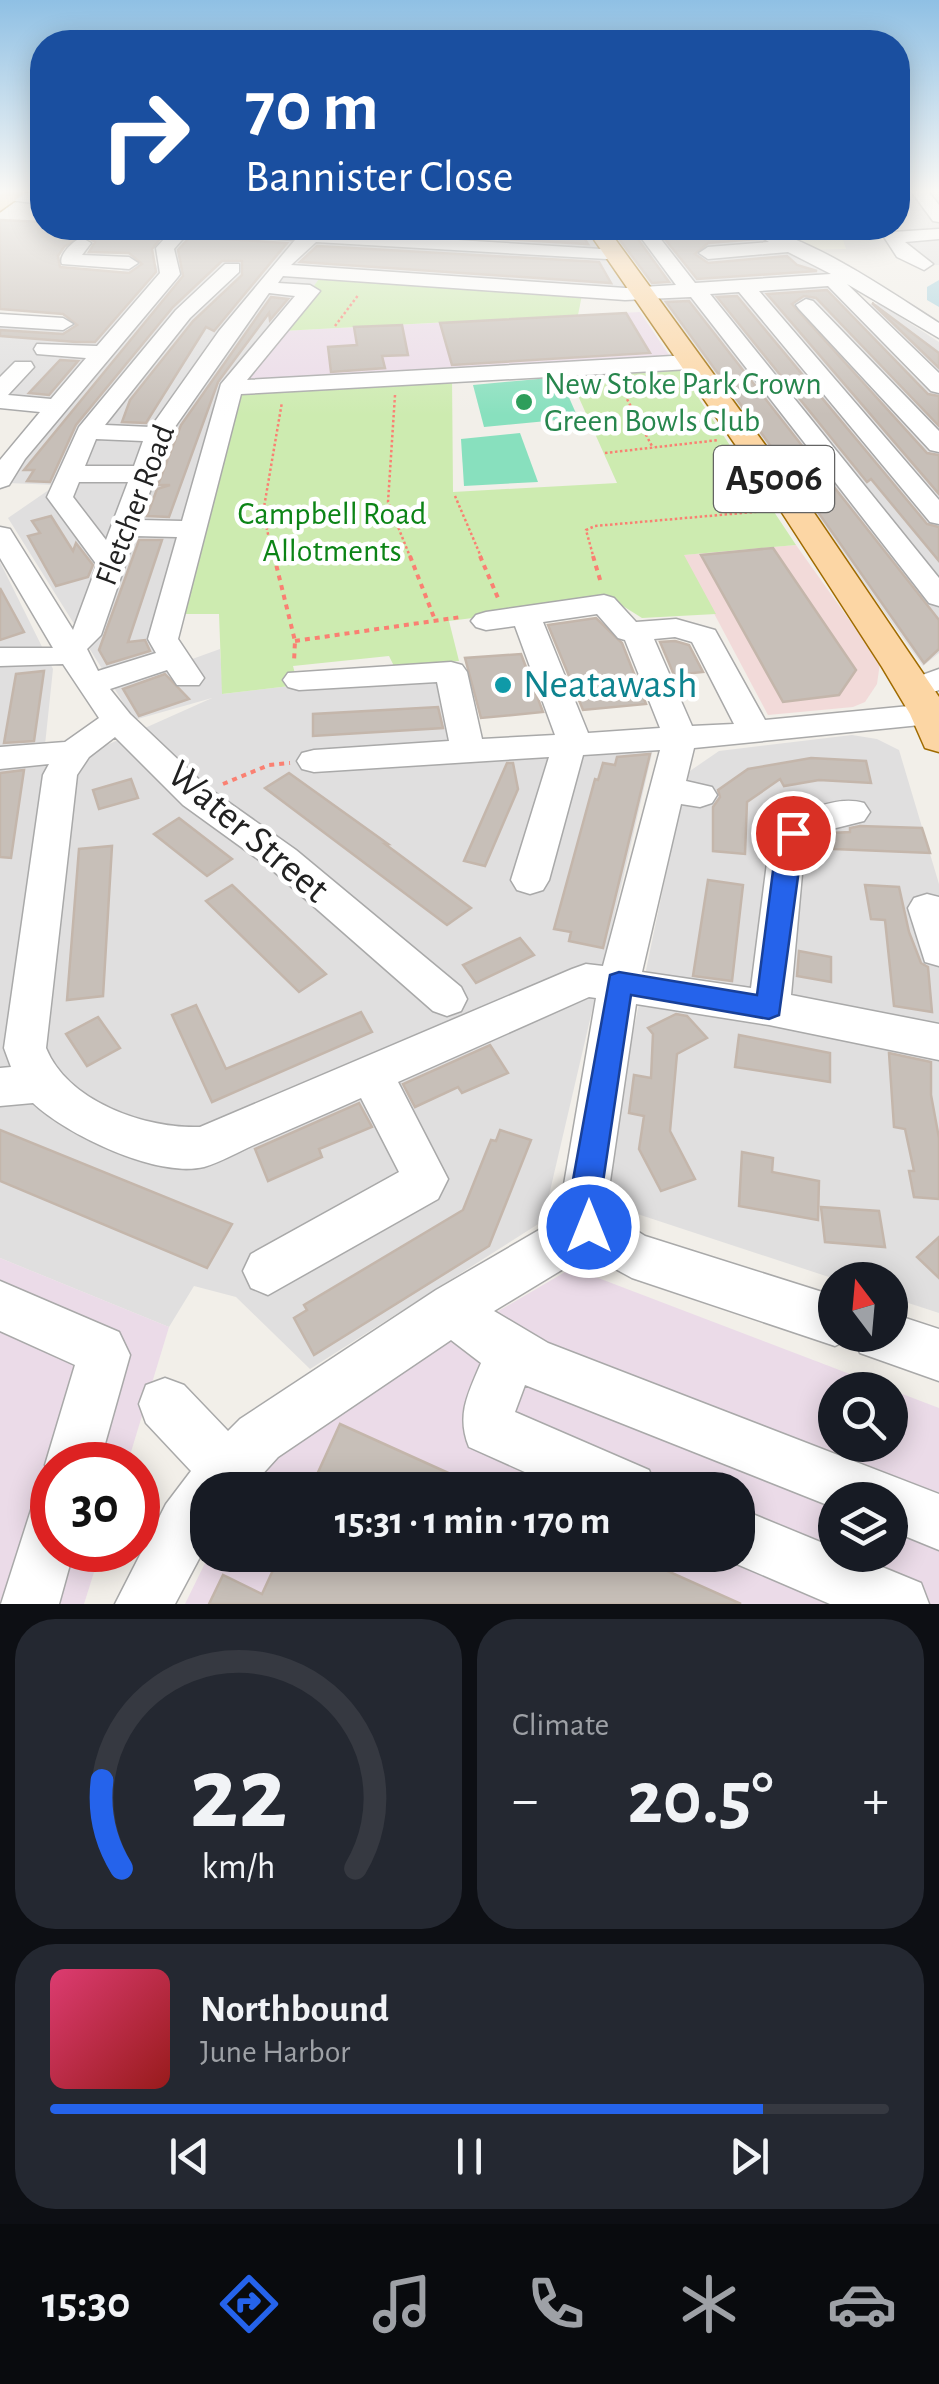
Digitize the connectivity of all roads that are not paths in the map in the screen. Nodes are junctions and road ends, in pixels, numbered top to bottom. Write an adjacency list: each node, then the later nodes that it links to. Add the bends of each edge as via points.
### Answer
1 (168, 266): 30 (street, via 170,274)
2 (283, 266): 26 (street, Fletcher Road)
3 (297, 266): 28 (street, via 310,291)
4 (331, 266): 18 (street, via 372,277)
5 (472, 266): 13 (street)
6 (571, 266): 13 (street)
7 (624, 266): 19 (main road, A5006)
8 (672, 266): 14 (street)
9 (719, 266): 12 (street)
10 (823, 266): 15 (street)
11 (232, 268): 23 (street)
12 (722, 269): 14 (street); 15 (street); 16 (street)
13 (574, 272): 18 (street)
14 (677, 272): 17 (street)
15 (836, 274): 16 (street); 20 (street); 27 (street)
16 (741, 288): 17 (street); 22 (street)
17 (694, 291): 19 (street); 37 (street)
18 (585, 292): 19 (street)
19 (644, 294): 31 (main road, A5006)
20 (854, 302): 21 (street); 39 (street)
21 (806, 305): 22 (street); 44 (street)
22 (762, 308): 36 (street)
23 (183, 314): 26 (street); 33 (street)
24 (0, 320): 25 (street)
25 (63, 324)
26 (233, 327): 28 (street); 35 (street, Fletcher Road)
27 (939, 332)
28 (272, 338): 38 (street)
29 (45, 349): 30 (street)
30 (102, 353): 42 (street)
31 (688, 359): 34 (street); 38 (street); 54 (main road, A5006)
32 (22, 368): 40 (street)
33 (137, 368): 35 (street); 48 (street)
34 (456, 369)
35 (195, 377): 38 (street); 47 (street, Fletcher Road)
36 (823, 378): 37 (street); 46 (street)
37 (770, 382): 52 (street)
38 (232, 386): 45 (street)
39 (939, 386)
40 (0, 390)
41 (0, 401): 42 (street)
42 (56, 407): 50 (street)
43 (939, 415): 44 (street)
44 (912, 417): 46 (street); 49 (street)
45 (222, 421): 47 (street); 53 (street)
46 (859, 421): 51 (street)
47 (163, 427): 48 (street); 55 (street, Fletcher Road)
48 (87, 432): 56 (street)
49 (939, 446)
50 (8, 455): 57 (street)
51 (888, 456): 52 (street); 58 (street)
52 (833, 461): 54 (street); 64 (street)
53 (210, 466): 55 (street); 60 (street)
54 (766, 468): 70 (main road, A5006)
55 (145, 470): 56 (street); 59 (street, Fletcher Road)
56 (71, 474): 63 (street, via 60,497)
57 (0, 480)
58 (939, 516)
59 (124, 528): 60 (street); 63 (street, Fletcher Road)
60 (193, 529): 69 (street, via 163,639 181,667)
61 (0, 535): 62 (street, Water Street)
62 (9, 564): 66 (street, Water Street)
63 (111, 565): 66 (street, Fletcher Road, via 86,636)
64 (939, 596)
65 (636, 632): 72 (street, via 676,628 704,636); 73 (street, via 604,604 505,616 572,735); 78 (street)
66 (72, 649): 67 (street, via 50,658); 69 (street, Water Street)
67 (0, 657)
68 (297, 671): 74 (street, via 450,672)
69 (93, 687): 71 (street, Water Street); 77 (street, via 60,744)
70 (930, 705): 72 (street)
71 (118, 721): 77 (street); 84 (street, Water Street, via 196,796 283,859)
72 (755, 732): 78 (street)
73 (570, 744): 74 (street); 78 (street); 80 (street)
74 (468, 752): 76 (street)
75 (0, 758): 77 (street)
76 (314, 761)
77 (60, 764): 88 (street)
78 (680, 772): 83 (street)
79 (852, 812): 85 (street, via 793,833)
80 (530, 880)
81 (926, 908): 82 (street)
82 (939, 950)
83 (619, 982): 85 (street); 87 (street, via 570,984); 89 (street, via 584,1202)
84 (446, 999)
85 (769, 1008): 86 (street)
86 (939, 1042)
87 (370, 1074): 88 (street, via 202,1147 180,1150 105,1125); 90 (street, via 418,1163 422,1184)
88 (21, 1085)
89 (589, 1227): 92 (street); 93 (street, via 632,1256)
90 (268, 1271)
91 (0, 1306): 98 (street, via 101,1350)
92 (454, 1308): 95 (street, via 475,1332); 100 (street, via 259,1438)
93 (818, 1316)
94 (908, 1345): 96 (street)
95 (512, 1355): 101 (street, via 488,1410 488,1428); 102 (street)
96 (939, 1355)
97 (166, 1404): 99 (street)
98 (79, 1442)
99 (207, 1472)
100 (227, 1472)
101 (588, 1472)
102 (840, 1482)
103 (908, 1509): 105 (street)
104 (190, 1519): 109 (street)
105 (939, 1522)
106 (755, 1543): 110 (street)
107 (39, 1572): 108 (street)
108 (30, 1604)
109 (144, 1604)
110 (900, 1604)

